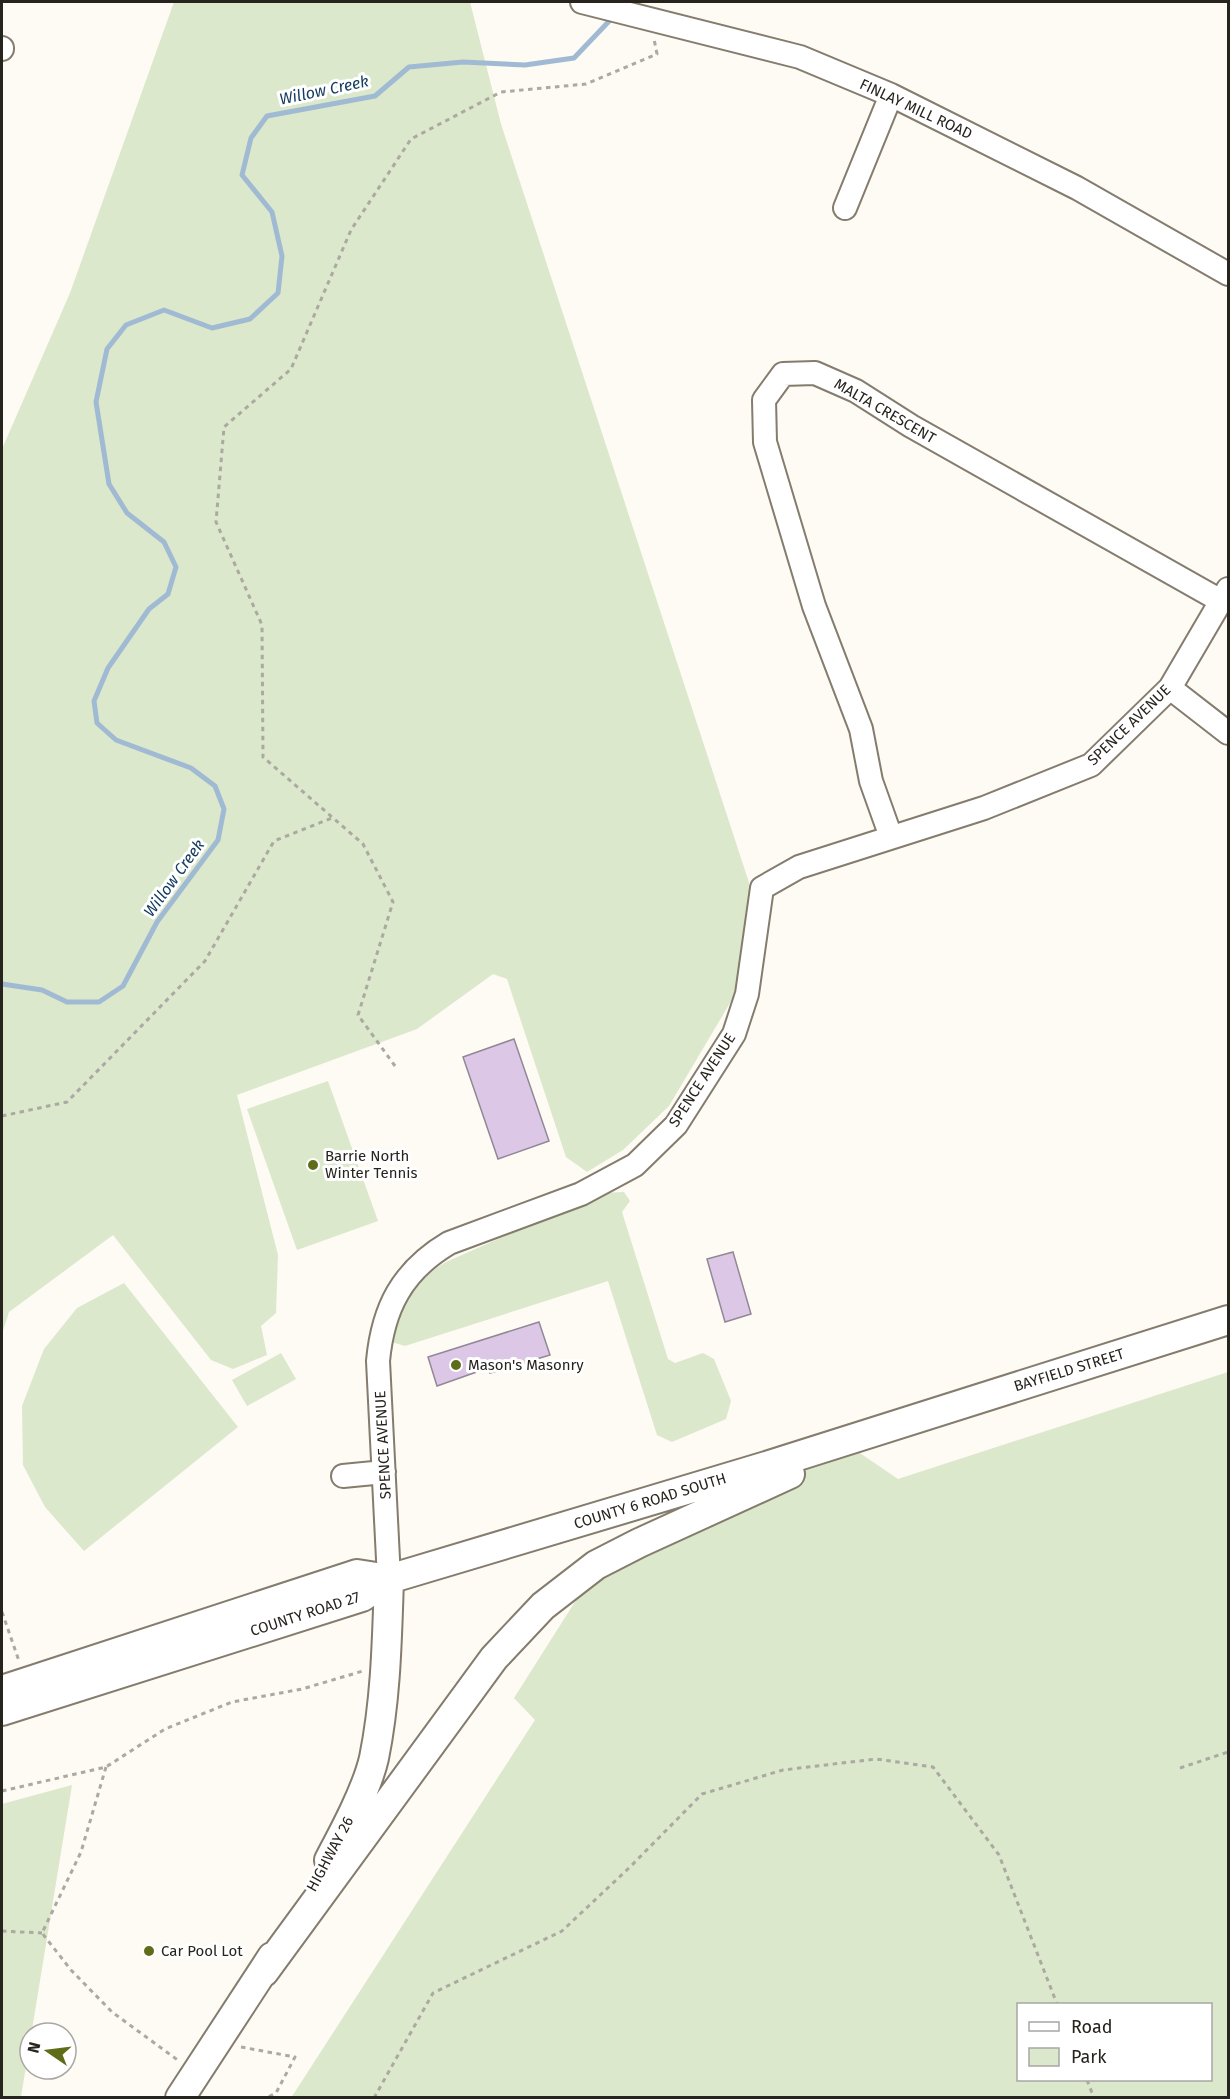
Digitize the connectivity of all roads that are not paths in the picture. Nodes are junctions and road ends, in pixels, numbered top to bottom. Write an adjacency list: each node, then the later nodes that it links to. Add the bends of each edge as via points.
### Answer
1 (582, 2): 2 (street, FINLAY MILL ROAD, via 800,57)
2 (891, 95): 3 (street); 4 (street, FINLAY MILL ROAD, via 1077,188)
3 (845, 208)
4 (1228, 274)
5 (1225, 595): 6 (street, SPENCE AVENUE); 8 (street, MALTA CRESCENT, via 911,426 856,391 815,372 783,374 764,400 765,442 814,606 861,729 871,781)
6 (1170, 688): 7 (street); 8 (street, SPENCE AVENUE, via 1091,765 984,808)
7 (1228, 733)
8 (891, 837): 11 (street, SPENCE AVENUE, via 799,867 762,888 747,994 734,1034 676,1125 635,1165 581,1194 449,1243 411,1272 387,1312 381,1337 378,1361)
9 (1228, 1320): 10 (main road, BAYFIELD STREET)
10 (909, 1420): 13 (main road, COUNTY 6 ROAD SOUTH); 16 (main road, via 639,1543 596,1565 543,1606 494,1658)
11 (384, 1472): 12 (street); 13 (street, SPENCE AVENUE)
12 (343, 1476)
13 (389, 1579): 14 (main road, COUNTY ROAD 27, via 357,1574); 15 (main road, COUNTY ROAD 27, via 362,1598); 16 (main road, HIGHWAY 26, via 386,1670 374,1761 344,1833)
14 (14, 1686)
15 (2, 1710)
16 (264, 1972): 17 (main road, HIGHWAY 26)
17 (180, 2097)

